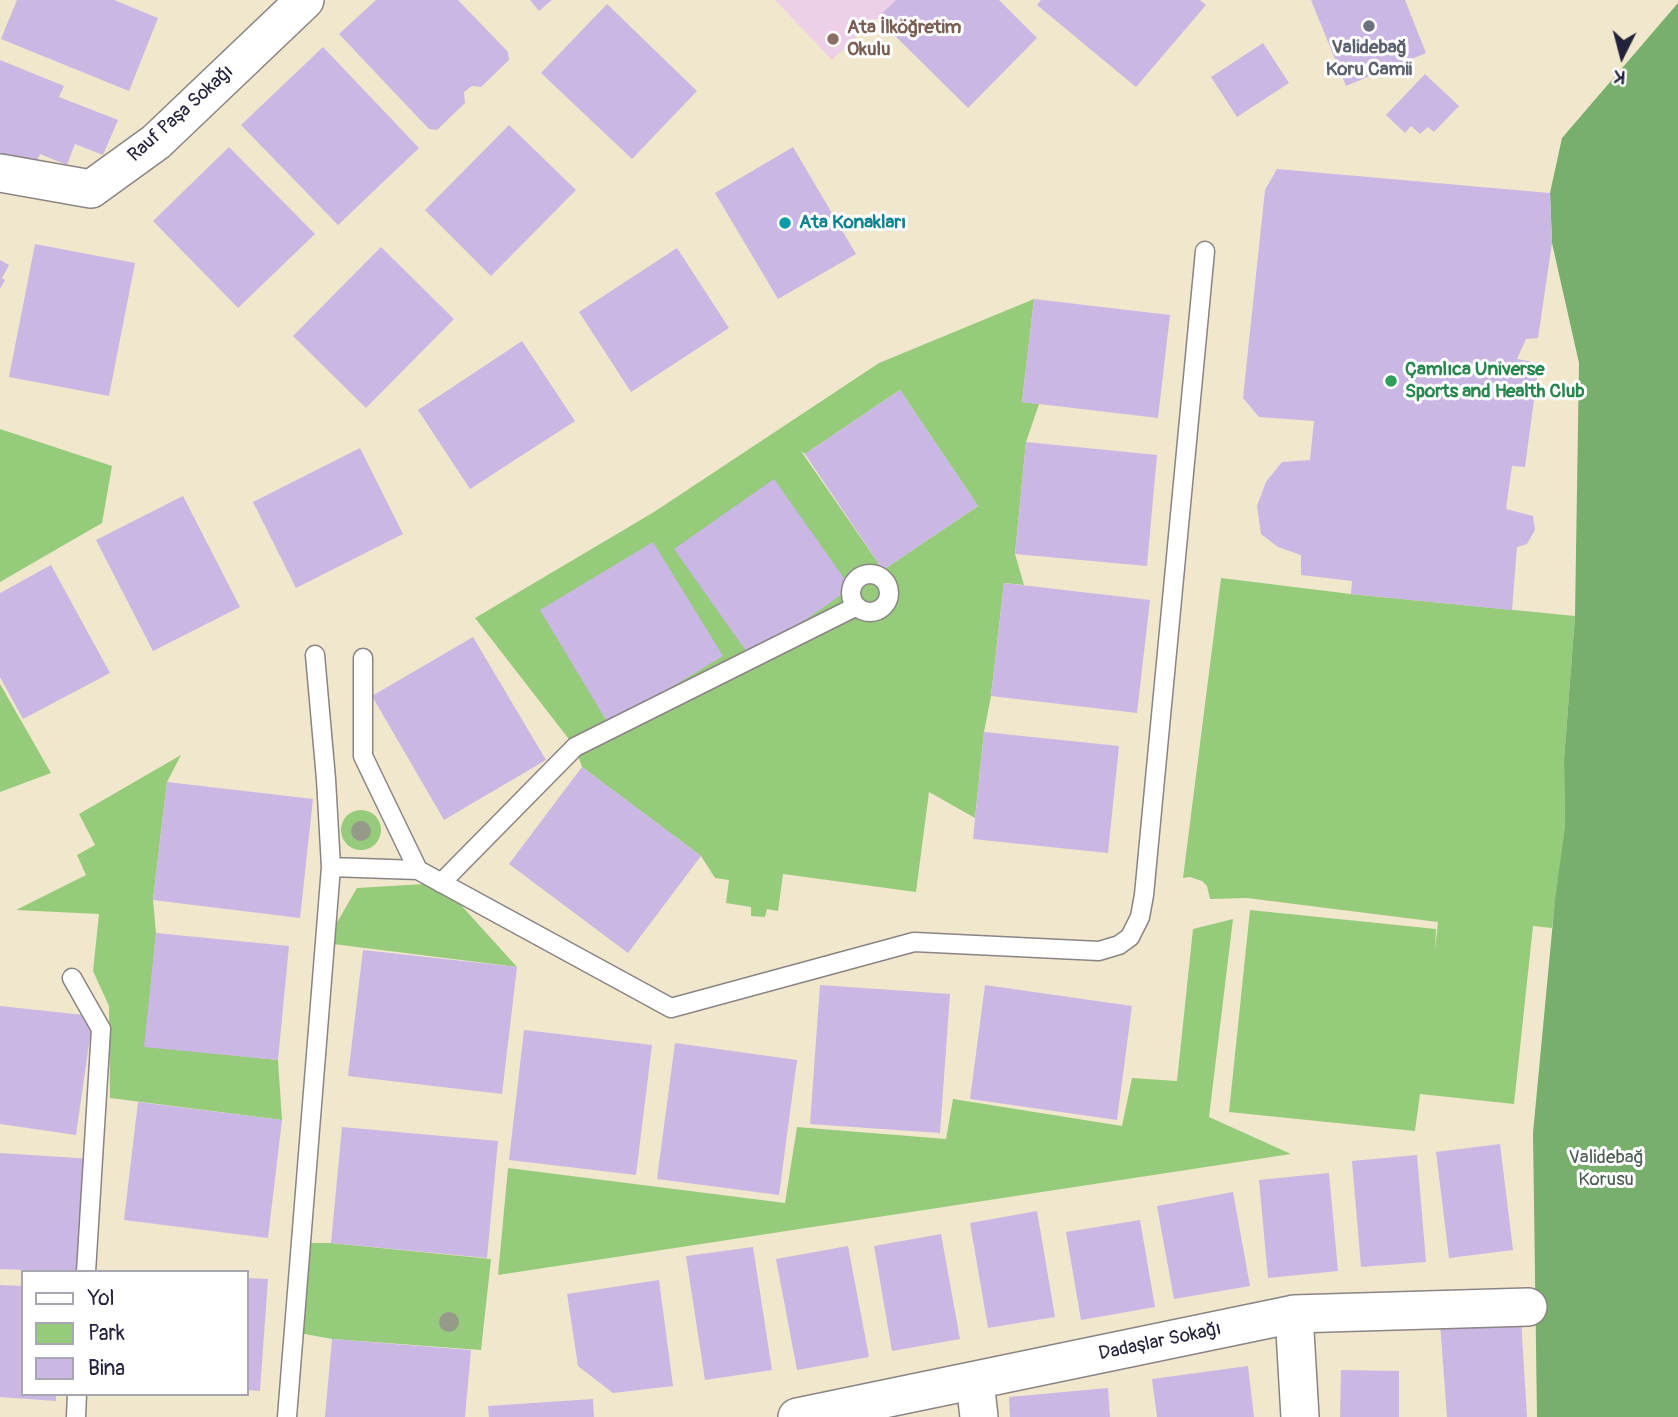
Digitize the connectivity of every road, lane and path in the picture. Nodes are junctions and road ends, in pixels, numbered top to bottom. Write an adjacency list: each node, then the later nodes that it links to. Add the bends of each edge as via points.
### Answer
1 (304, 0): 2 (street, Rauf Paşa Sokağı, via 156,142 91,189)
2 (0, 173)
3 (1205, 251): 9 (lane, via 1144,895 1130,937 1099,951 914,942 671,1008)
4 (855, 607): 9 (lane, via 575,747)
5 (315, 655): 7 (lane)
6 (363, 658): 8 (lane, via 363,756)
7 (331, 867): 8 (lane); 17 (lane)
8 (418, 870): 9 (lane)
9 (441, 883)
10 (72, 978): 11 (lane, via 101,1029)
11 (86, 1270)
12 (1528, 1307): 13 (street, Dadaşlar Sokağı)
13 (1294, 1314): 14 (street, Dadaşlar Sokağı); 20 (street)
14 (975, 1381): 18 (street, Dadaşlar Sokağı); 19 (street)
15 (77, 1396): 16 (lane)
16 (76, 1417)
17 (287, 1417)
18 (797, 1417)
19 (979, 1417)
20 (1300, 1417)

